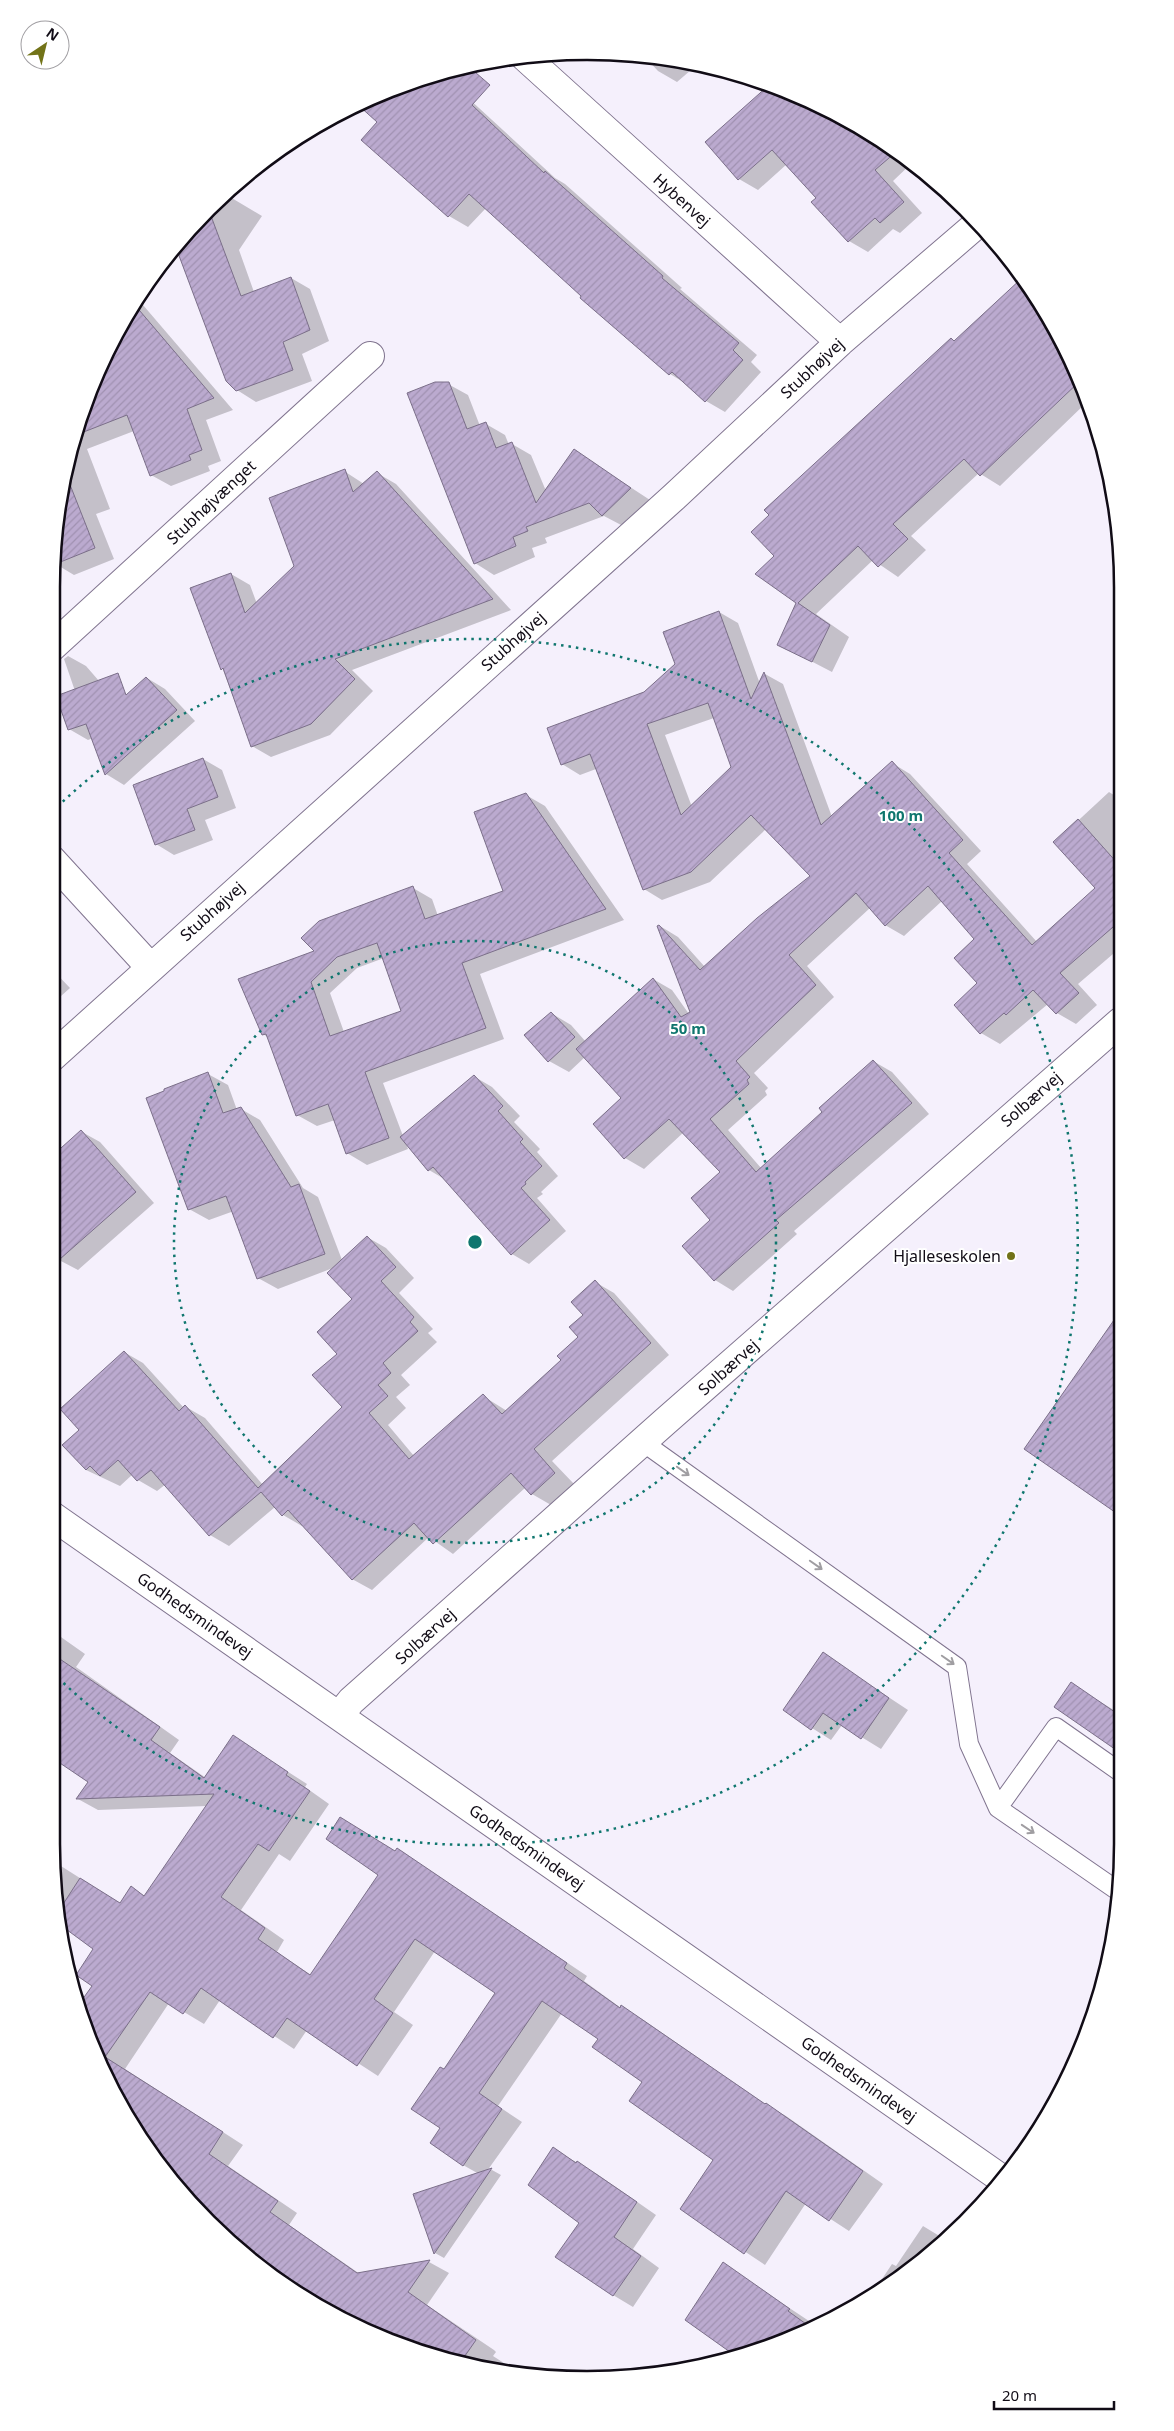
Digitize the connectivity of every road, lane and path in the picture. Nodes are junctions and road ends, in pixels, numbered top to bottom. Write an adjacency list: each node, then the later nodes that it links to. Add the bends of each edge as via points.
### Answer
1 (532, 63): 3 (street, Hybenvej)
2 (972, 228): 3 (street, Stubhøjvej)
3 (840, 342): 7 (street, Stubhøjvej, via 674,497)
4 (370, 356): 5 (street, Stubhøjvænget)
5 (60, 640)
6 (60, 868): 7 (street)
7 (150, 967): 9 (street, Stubhøjvej)
8 (1114, 1027): 10 (street, Solbærvej, via 853,1254)
9 (60, 1050)
10 (644, 1443): 12 (street, Solbærvej, via 351,1701); 14 (lane, one-way to 14, via 958,1666 969,1744)
11 (60, 1521): 12 (street, Godhedsmindevej)
12 (339, 1716): 16 (street, Godhedsmindevej)
13 (1114, 1768): 14 (lane, via 1056,1728)
14 (998, 1808): 15 (lane, one-way to 15)
15 (1112, 1887)
16 (997, 2174)

